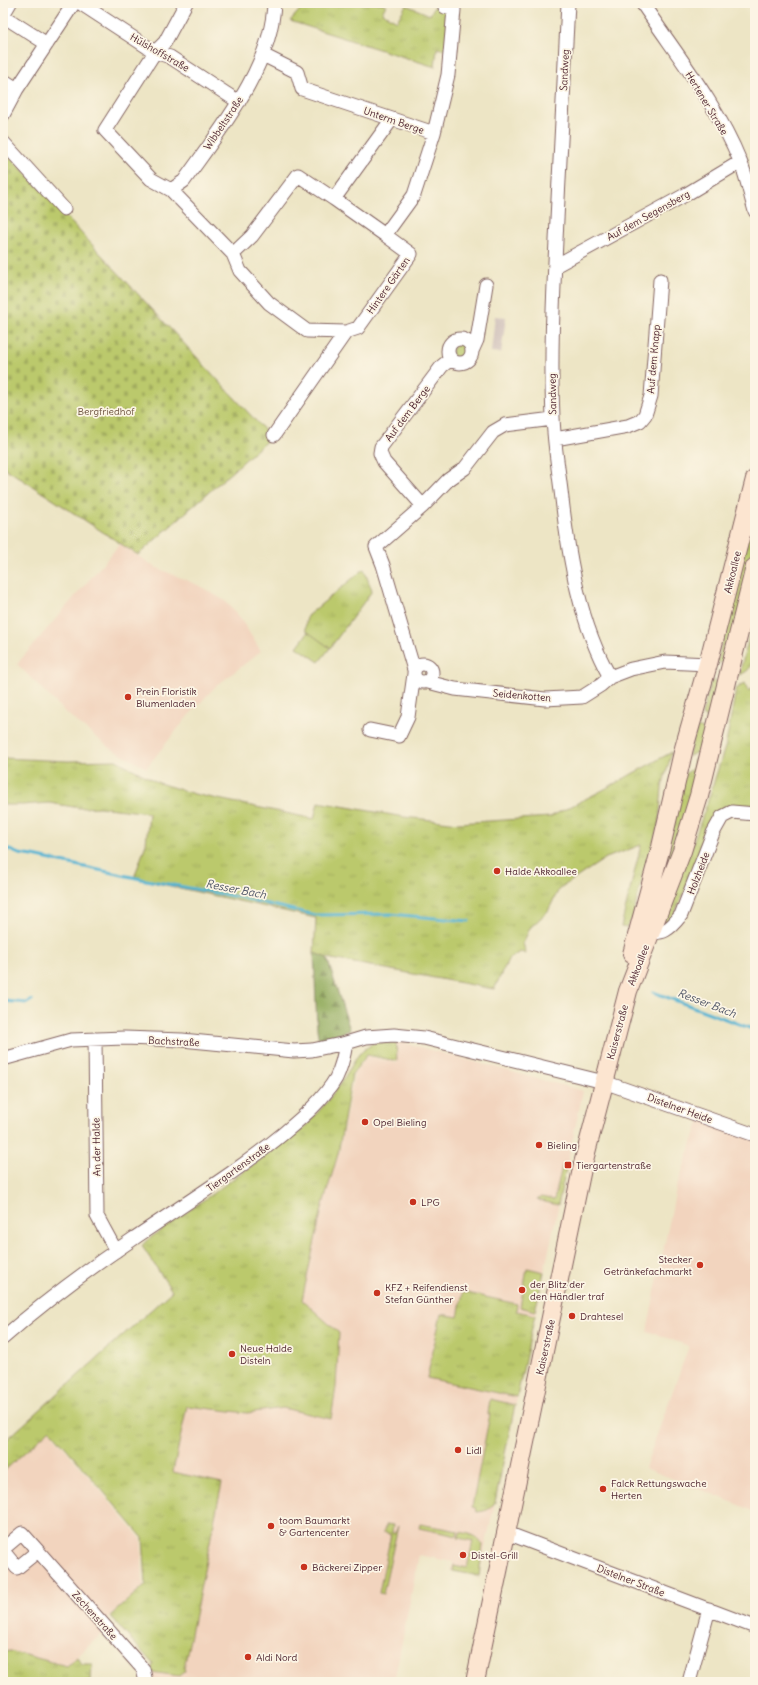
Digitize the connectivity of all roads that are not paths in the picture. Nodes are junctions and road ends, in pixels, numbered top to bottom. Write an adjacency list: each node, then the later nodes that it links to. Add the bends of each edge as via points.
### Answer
1 (10, 3): 9 (street)
2 (74, 3): 10 (street)
3 (80, 3): 11 (street, Hülshoffstraße)
4 (186, 3): 11 (street, via 165,42)
5 (274, 3): 12 (street, Wibbeltstraße, via 270,34)
6 (568, 3): 27 (street, Sandweg)
7 (642, 3): 20 (street, Hertener Straße, via 691,74 718,118)
8 (445, 7): 18 (street, Unterm Berge, via 454,10 454,17 448,75)
9 (3, 15): 10 (street)
10 (47, 44): 14 (street)
11 (155, 52): 15 (street, Hülshoffstraße, via 170,57); 21 (street, via 105,130 152,179)
12 (263, 55): 15 (street, Wibbeltstraße); 17 (street, Unterm Berge, via 297,72 302,89)
13 (3, 80): 14 (street)
14 (17, 90): 16 (street)
15 (240, 102): 21 (street, Wibbeltstraße, via 184,181)
16 (3, 115)
17 (392, 119): 18 (street, Unterm Berge); 22 (street)
18 (434, 133): 25 (street, via 414,195)
19 (3, 142): 23 (street)
20 (740, 162): 24 (street, Hertener Straße); 27 (street, Auf dem Segensberg)
21 (172, 190): 26 (street)
22 (334, 199): 25 (street); 26 (street, via 298,175 252,236)
23 (64, 209)
24 (755, 211)
25 (384, 235): 30 (street, Hintere Gärten, via 410,254 358,328)
26 (233, 254): 30 (street, via 240,271 269,303 307,331)
27 (555, 266): 33 (street, Sandweg)
28 (660, 280): 35 (street, Auf dem Knapp, via 651,396 645,415 640,422 628,426)
29 (486, 285): 31 (street, via 477,340)
30 (346, 332): 34 (street, Hintere Gärten)
31 (472, 351): 32 (street, via 467,361 456,363); 32 (street, via 470,344 465,340 452,341 448,347)
32 (451, 359): 37 (street, Auf dem Berge, via 442,366 381,447 380,453 384,462)
33 (553, 419): 35 (street, Sandweg); 37 (street, via 505,425 493,432 465,468 448,480)
34 (274, 435)
35 (555, 439): 41 (street, Sandweg, via 568,547 591,635)
36 (755, 479): 39 (main road, Akkoallee)
37 (423, 506): 40 (street, via 376,547)
38 (755, 567): 42 (main road, Akkoallee)
39 (708, 664): 41 (street, via 665,662 631,669); 42 (main road, via 719,670); 43 (main road, Akkoallee)
40 (414, 672): 41 (street, Seidenkotten, via 415,679 419,682 455,689 545,699 582,697); 45 (street, via 408,717 399,736)
41 (610, 677)
42 (728, 685): 44 (main road, Akkoallee)
43 (702, 687): 44 (main road, Akkoallee, via 700,722 709,724); 47 (main road, Akkoallee, via 662,840)
44 (721, 709): 47 (main road, Akkoallee, via 682,851)
45 (370, 730)
46 (755, 814): 47 (street, Holzheide, via 732,812 722,817 713,833 681,915 674,925 665,931 657,934)
47 (645, 931): 48 (main road, Akkoallee)
48 (628, 991): 52 (main road, Kaiserstraße)
49 (95, 1039): 50 (street, Bachstraße, via 182,1040 294,1051); 51 (street, Bachstraße, via 71,1040); 54 (street, An der Halde, via 97,1216)
50 (346, 1043): 52 (street, via 366,1037 394,1035 424,1038); 54 (street, Tiergartenstraße, via 343,1063 335,1079 305,1116 223,1179)
51 (3, 1059)
52 (604, 1082): 53 (street, Distelner Heide); 56 (main road, Kaiserstraße, via 583,1164)
53 (755, 1136)
54 (116, 1250): 55 (street, Tiergartenstraße, via 68,1284)
55 (3, 1338)
56 (507, 1533): 59 (street, Distelner Straße); 62 (main road, Kaiserstraße)
57 (3, 1550): 58 (street, Zechenstraße, via 18,1568); 58 (street, Zechenstraße, via 22,1533)
58 (38, 1552): 61 (street, Zechenstraße, via 143,1669)
59 (709, 1609): 60 (street, Distelner Straße); 63 (street)
60 (755, 1627)
61 (146, 1682)
62 (476, 1682)
63 (689, 1682)

